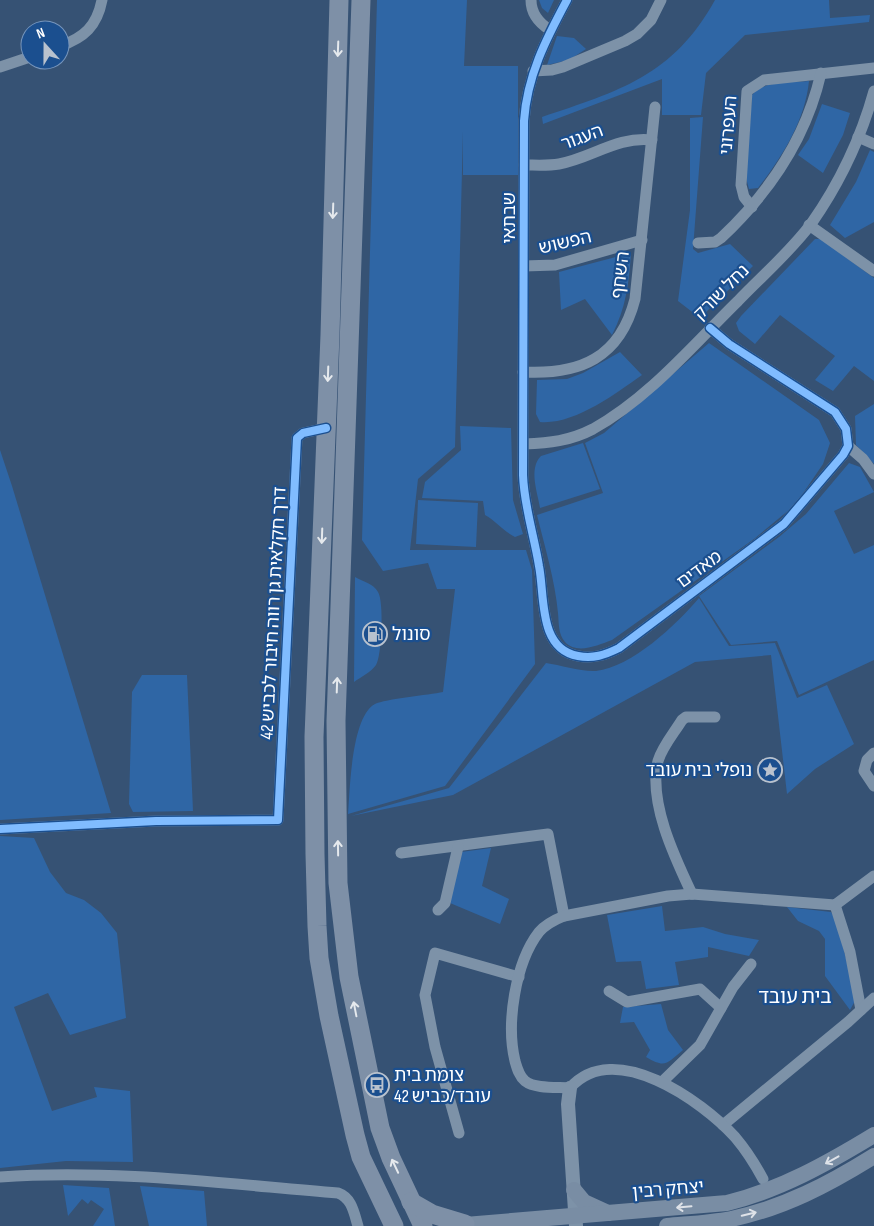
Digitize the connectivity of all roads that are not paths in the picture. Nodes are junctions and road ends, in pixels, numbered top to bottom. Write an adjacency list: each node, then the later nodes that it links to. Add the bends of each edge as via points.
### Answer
1 (102, 0): 8 (street, via 92,29)
2 (339, 0): 28 (highway, one-way to 28)
3 (362, 0): 58 (highway, one-way to 3, via 380,1128 349,977 338,883 336,721)
4 (531, 0): 7 (street, via 535,16)
5 (567, 0): 7 (street, שבתאי)
6 (661, 0): 12 (street, via 646,26 625,41 563,67)
7 (550, 30): 12 (street, שבתאי)
8 (70, 42)
9 (20, 60): 10 (street)
10 (0, 67)
11 (874, 68): 13 (street, העפרוני)
12 (533, 71): 19 (street, שבתאי, via 526,95)
13 (821, 73): 20 (street, via 799,140); 20 (street, העפרוני, via 764,80 747,91 741,185 744,197)
14 (874, 91): 16 (street, נחל שורק)
15 (655, 107): 17 (street, השחף)
16 (858, 137): 18 (street); 21 (street, נחל שורק, via 832,190)
17 (652, 140): 19 (street, העגור, via 621,141 560,164); 22 (street, השחף)
18 (874, 144)
19 (524, 165): 24 (street, שבתאי)
20 (752, 207): 23 (street, via 722,238)
21 (810, 225): 25 (street); 26 (street, נחל שורק)
22 (642, 240): 24 (street, הפשוש, via 555,265); 27 (street, השחף, via 636,299 627,326 614,346 585,364 570,369)
23 (698, 244)
24 (524, 266): 27 (street, שבתאי)
25 (874, 271)
26 (710, 328): 29 (street, נחל שורק, via 636,399 594,428 557,443); 30 (street, via 729,344 835,412 846,429)
27 (523, 372): 29 (street, שבתאי)
28 (326, 428): 35 (street, דרך חקלאית גן רווה חיבור לכביש 42, via 303,433 297,438 278,820 156,821); 63 (highway, one-way to 63, via 314,737 314,854 320,958 341,1079 361,1157)
29 (524, 444): 30 (street, מאדים, via 523,489 539,564 546,622 558,646 572,655 583,657 597,657 618,648 767,538 797,511)
30 (848, 446): 31 (street)
31 (874, 474)
32 (715, 717): 39 (street, via 686,717 682,720 662,751 657,768 665,832)
33 (874, 753): 34 (street, via 867,760 864,771)
34 (874, 786)
35 (0, 829)
36 (458, 847): 37 (street); 41 (street, via 445,903); 42 (street, via 548,834)
37 (401, 853)
38 (874, 876): 40 (street)
39 (692, 894): 40 (street); 42 (street)
40 (834, 905): 48 (street, via 850,952)
41 (438, 910)
42 (564, 916): 44 (street, via 538,934)
43 (750, 964): 47 (street)
44 (519, 977): 50 (street, via 511,1028 519,1073 530,1084); 52 (street, via 435,953 425,995 435,1047)
45 (609, 991): 47 (street, via 627,1002 700,989)
46 (874, 998): 48 (street)
47 (721, 1008): 49 (street, via 700,1045)
48 (861, 1010): 51 (street)
49 (662, 1082): 50 (street, via 634,1071 607,1070 587,1074); 51 (street)
50 (570, 1088): 57 (street)
51 (723, 1126): 56 (street, via 745,1149)
52 (459, 1133)
53 (874, 1135): 59 (main road, יצחק רבין, one-way to 59, via 801,1177 750,1198)
54 (874, 1156): 65 (main road, יצחק רבין, one-way to 54, via 730,1219 778,1207 812,1193)
55 (0, 1177): 62 (street, via 74,1175 338,1193 351,1202)
56 (763, 1178)
57 (574, 1190): 59 (main road, via 584,1202); 60 (street)
58 (411, 1202): 61 (highway); 64 (highway)
59 (610, 1214): 60 (main road, יצחק רבין)
60 (575, 1222): 61 (main road, יצחק רבין)
61 (458, 1225)
62 (358, 1226)
63 (394, 1226)
64 (423, 1226)
65 (667, 1226)

